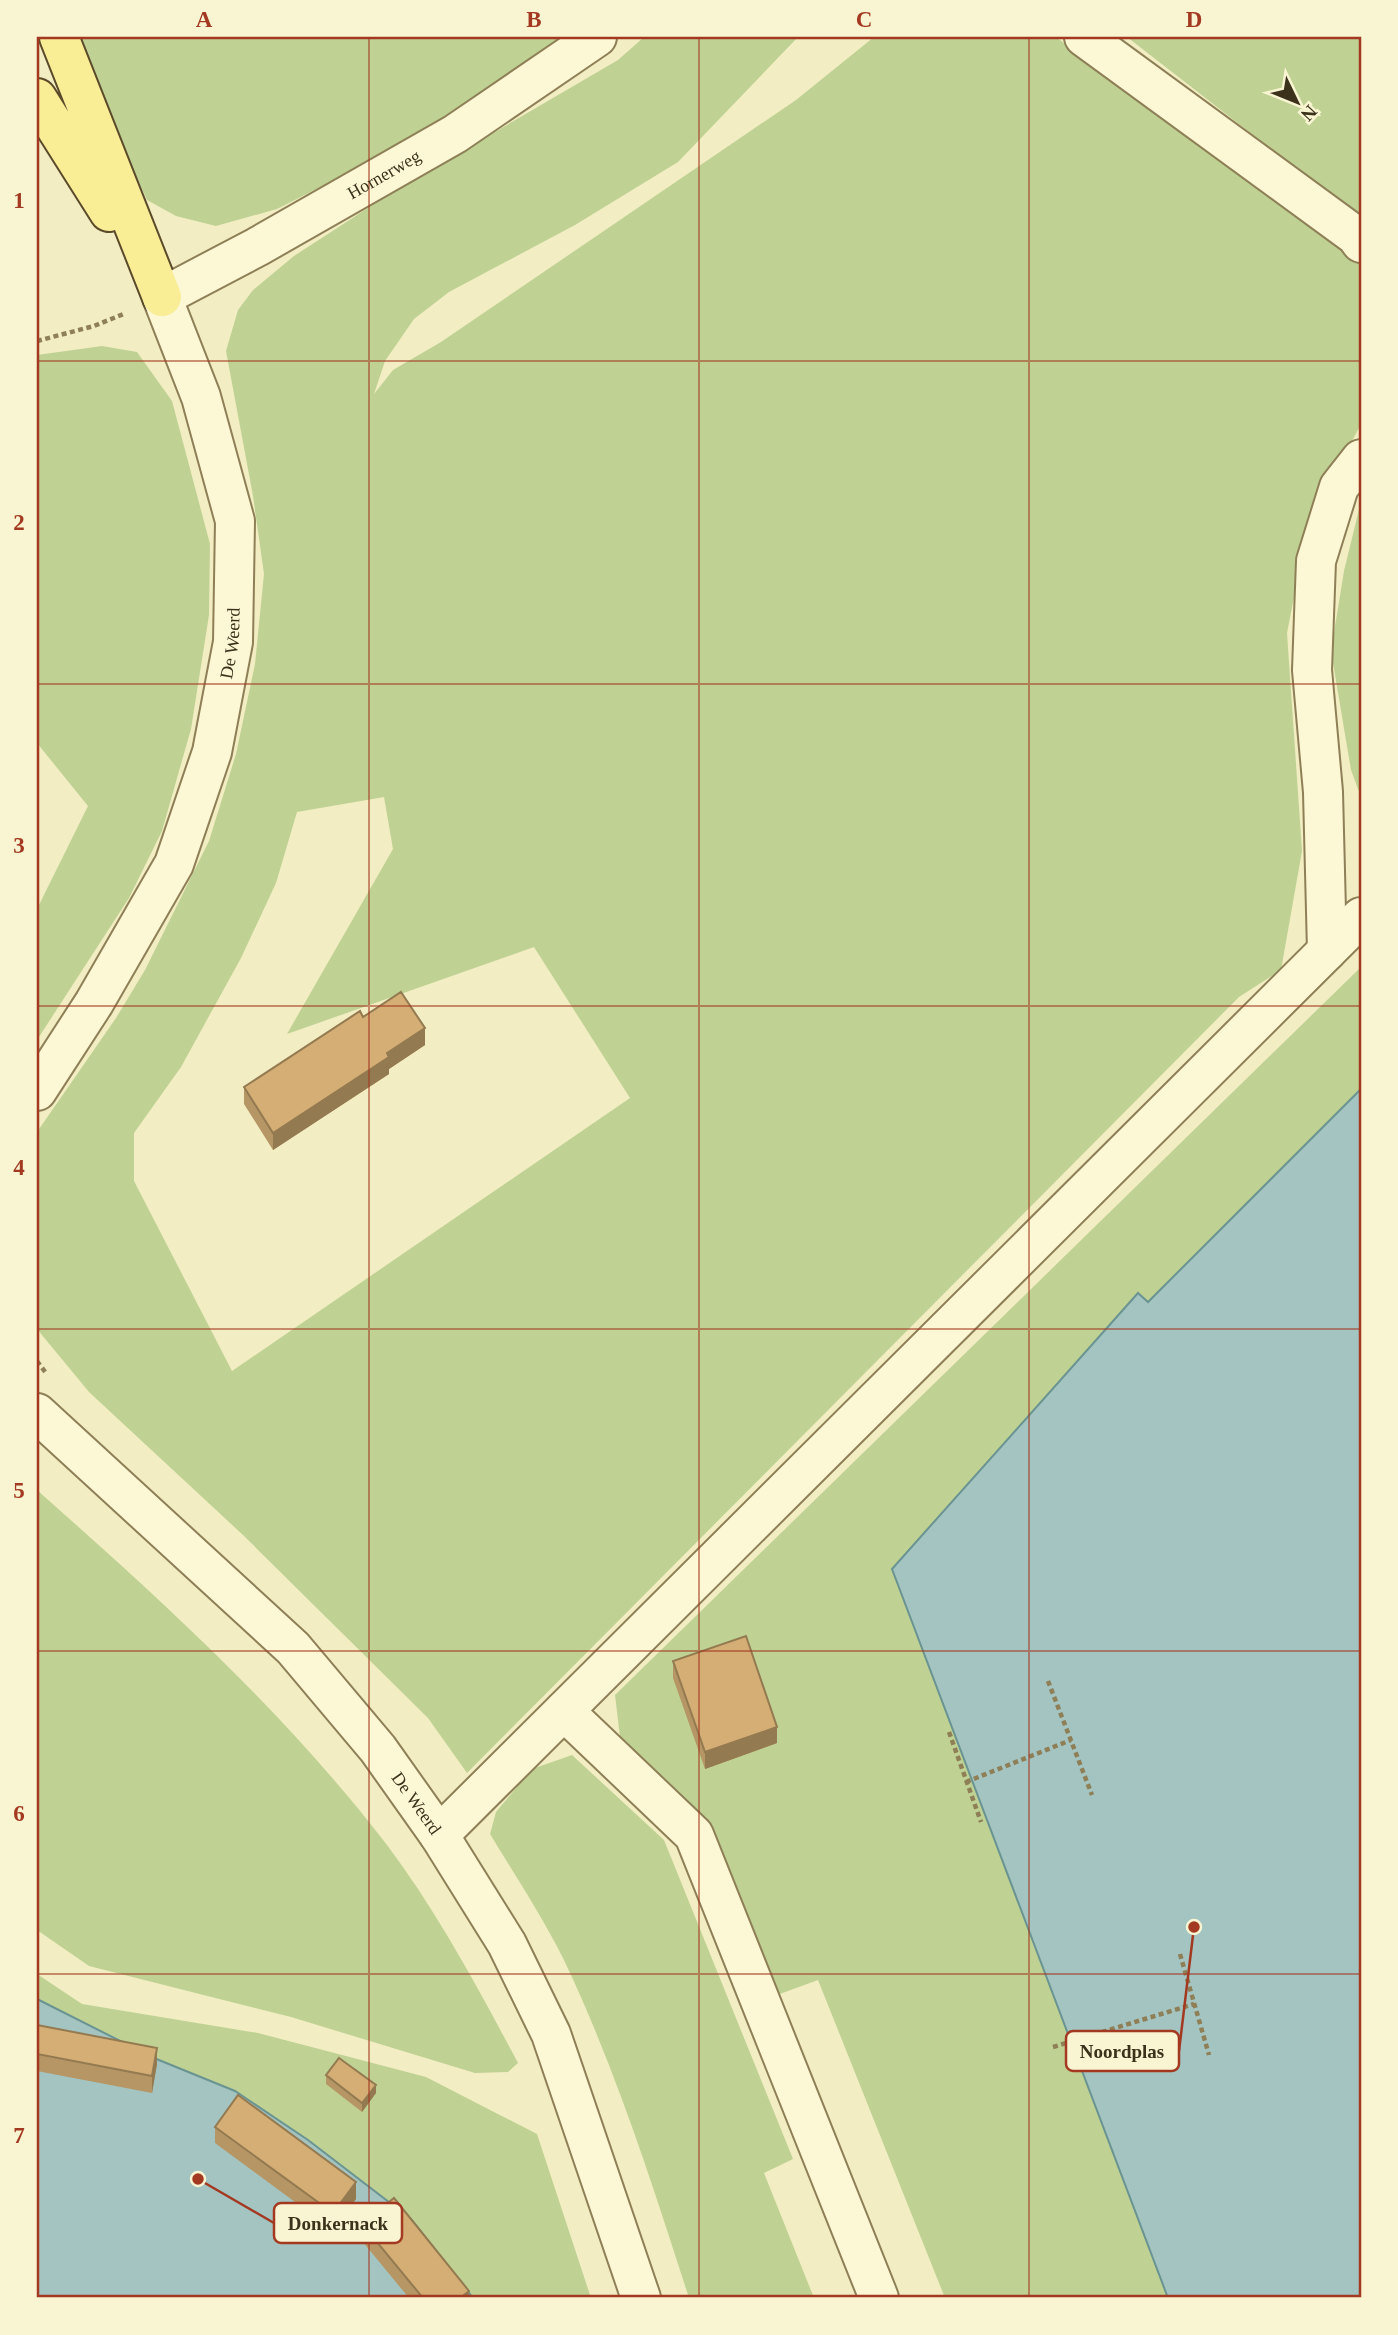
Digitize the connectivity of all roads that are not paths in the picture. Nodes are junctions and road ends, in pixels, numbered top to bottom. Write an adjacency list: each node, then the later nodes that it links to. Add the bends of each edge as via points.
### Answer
1 (59, 37): 6 (main road)
2 (597, 37): 6 (street, Hornerweg, via 456,134)
3 (1084, 37): 5 (street)
4 (37, 98): 6 (main road)
5 (1361, 243)
6 (162, 297): 10 (street, De Weerd, via 201,397 235,521 233,642 212,752 174,864)
7 (1361, 459): 9 (street, via 1339,487 1316,561 1312,670 1323,792)
8 (1361, 917): 9 (street)
9 (1327, 951): 12 (street)
10 (37, 1091)
11 (37, 1413): 13 (street, De Weerd, via 293,1648 378,1749)
12 (564, 1711): 13 (street); 15 (street, via 694,1835)
13 (439, 1835): 14 (street, De Weerd, via 507,1944 551,2034)
14 (641, 2298)
15 (879, 2298)

